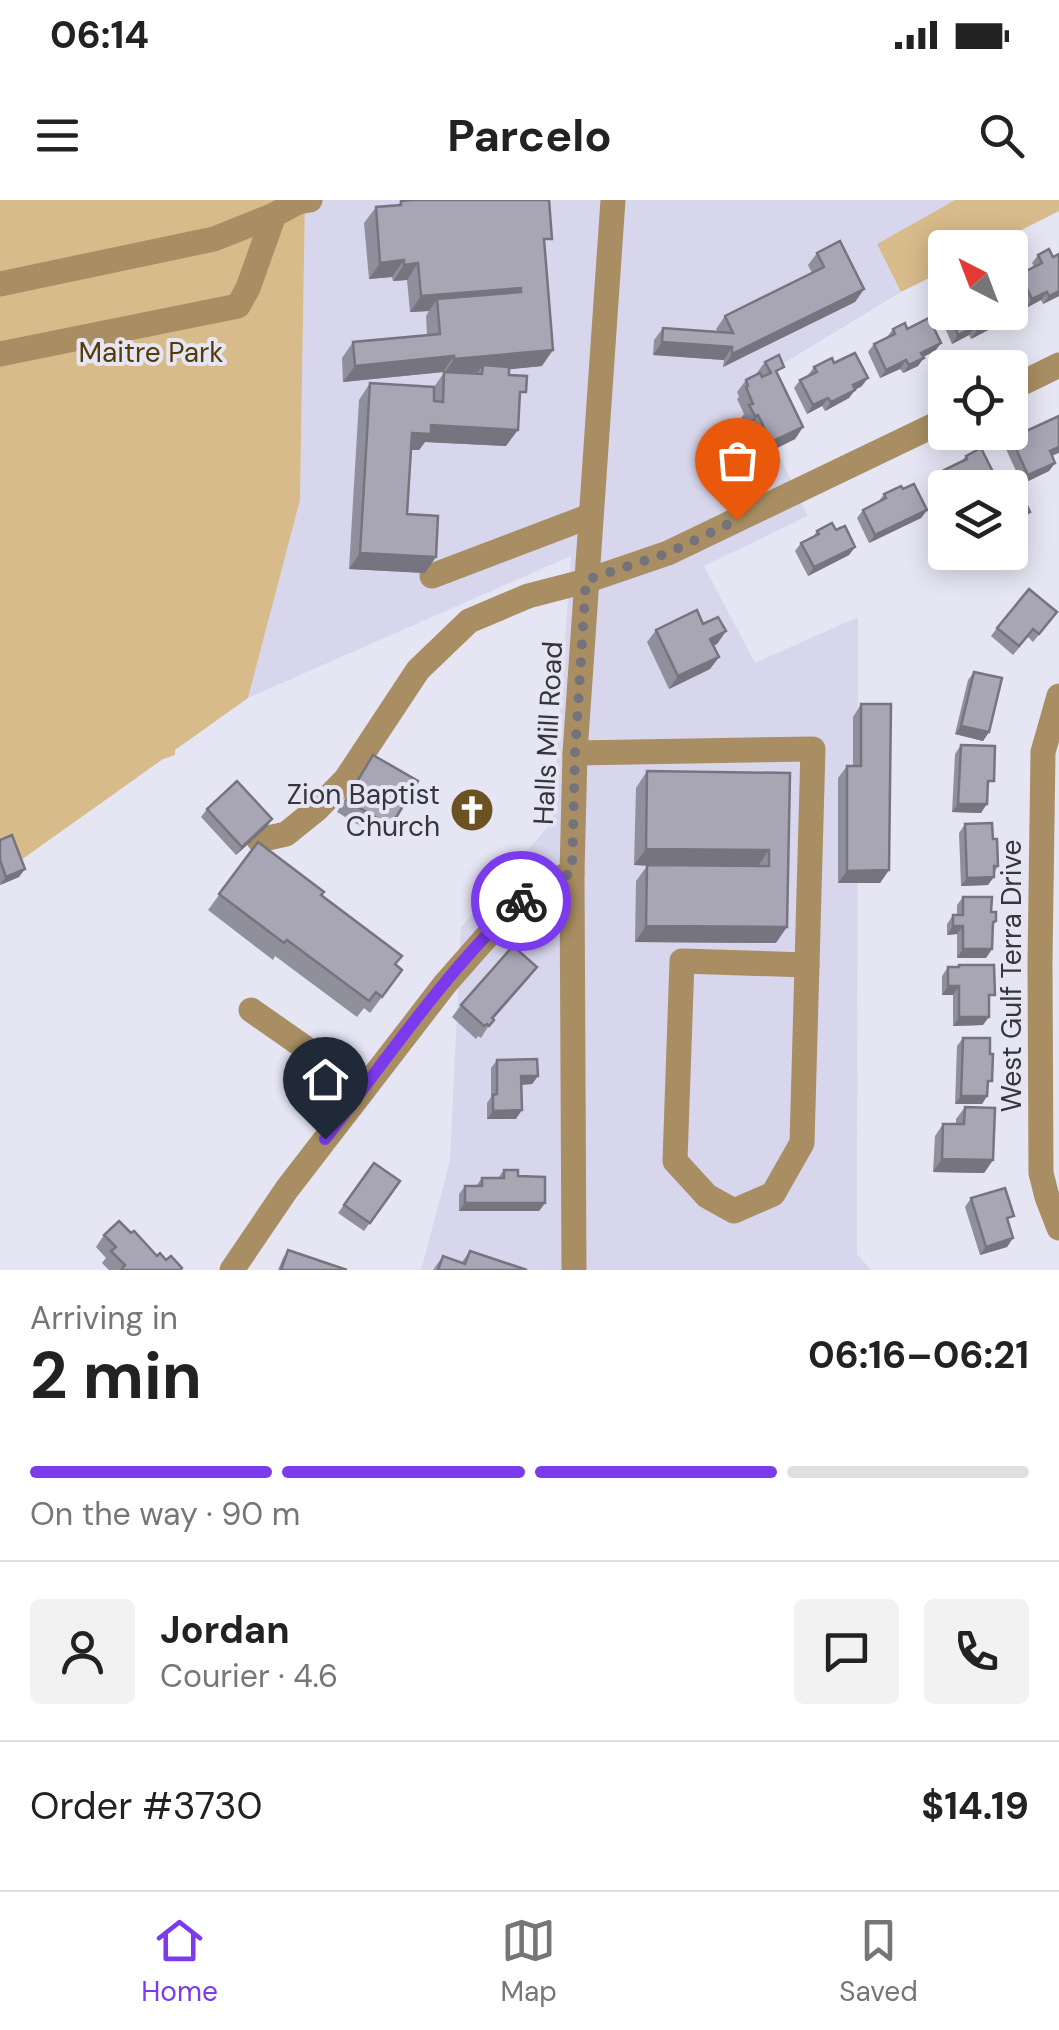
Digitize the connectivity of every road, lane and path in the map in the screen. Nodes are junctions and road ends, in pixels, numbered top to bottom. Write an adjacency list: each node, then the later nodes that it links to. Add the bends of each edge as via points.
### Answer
1 (310, 200): 3 (street)
2 (613, 200): 9 (street, Halls Mill Road)
3 (274, 214): 4 (street, via 214,239); 5 (street, via 238,306)
4 (0, 284)
5 (0, 354)
6 (1059, 365): 7 (street)
7 (1028, 380)
8 (928, 428): 11 (street, via 668,553)
9 (590, 516): 10 (street); 11 (street, Halls Mill Road)
10 (432, 576)
11 (586, 580): 13 (street, Halls Mill Road); 14 (street, via 469,620 418,670 346,779 286,834)
12 (1059, 696): 16 (street, West Gulf Terra Drive, via 1043,752)
13 (575, 753): 15 (street, Halls Mill Road); 17 (street, via 812,749)
14 (260, 840)
15 (572, 873): 19 (street, via 536,887 503,918); 22 (street, Halls Mill Road)
16 (1049, 962): 20 (street, West Gulf Terra Drive, via 1041,1173)
17 (806, 965): 17 (street, via 802,1144 773,1194 734,1211 707,1196 674,1160 682,960)
18 (250, 1010): 19 (street)
19 (364, 1089): 21 (street)
20 (1059, 1228)
21 (232, 1270)
22 (574, 1270)

